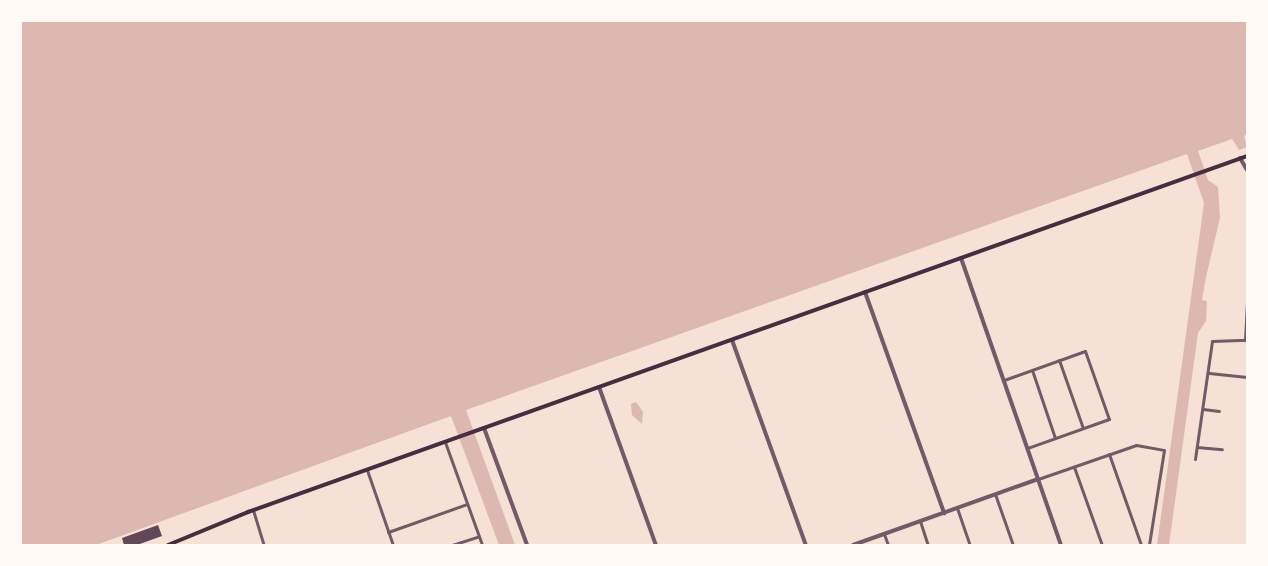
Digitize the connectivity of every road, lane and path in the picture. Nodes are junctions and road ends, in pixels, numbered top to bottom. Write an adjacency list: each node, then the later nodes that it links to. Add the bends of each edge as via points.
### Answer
1 (1243, 157): 2 (street); 3 (main road)
2 (1247, 170)
3 (961, 258): 4 (main road); 12 (street)
4 (865, 292): 6 (main road); 32 (street)
5 (1247, 304): 7 (street)
6 (732, 340): 13 (main road); 44 (street)
7 (1246, 340): 10 (street, via 1212,341)
8 (1059, 360): 9 (street); 17 (street); 17 (street, via 1085,351 1109,419)
9 (1032, 370): 12 (street); 18 (street)
10 (1209, 373): 11 (street); 14 (street)
11 (1247, 377)
12 (1004, 380): 21 (street)
13 (599, 387): 16 (main road); 43 (street)
14 (1203, 409): 15 (street); 20 (street)
15 (1219, 411)
16 (484, 428): 19 (main road); 42 (street)
17 (1083, 428): 18 (street)
18 (1055, 438): 21 (street)
19 (445, 442): 26 (main road); 29 (street)
20 (1197, 447): 22 (street); 24 (street)
21 (1027, 448): 27 (street)
22 (1222, 449)
23 (1109, 454): 25 (street); 52 (street); 53 (street, via 1136,445 1164,450)
24 (1195, 459)
25 (1074, 467): 27 (street); 51 (street)
26 (366, 470): 31 (main road); 34 (street)
27 (1038, 479): 28 (street); 50 (street)
28 (995, 494): 30 (street); 49 (street)
29 (467, 504): 34 (street); 36 (street)
30 (957, 508): 32 (street); 48 (street)
31 (253, 510): 37 (main road); 38 (street)
32 (944, 513): 33 (street)
33 (920, 521): 35 (street); 47 (street)
34 (388, 531): 39 (street)
35 (884, 534): 45 (street); 46 (street)
36 (479, 536): 40 (street); 41 (street)
37 (168, 545)
38 (264, 545)
39 (393, 545)
40 (453, 545)
41 (482, 545)
42 (527, 545)
43 (656, 545)
44 (806, 545)
45 (853, 545)
46 (888, 545)
47 (928, 545)
48 (970, 545)
49 (1013, 545)
50 (1061, 545)
51 (1102, 545)
52 (1141, 545)
53 (1149, 545)

